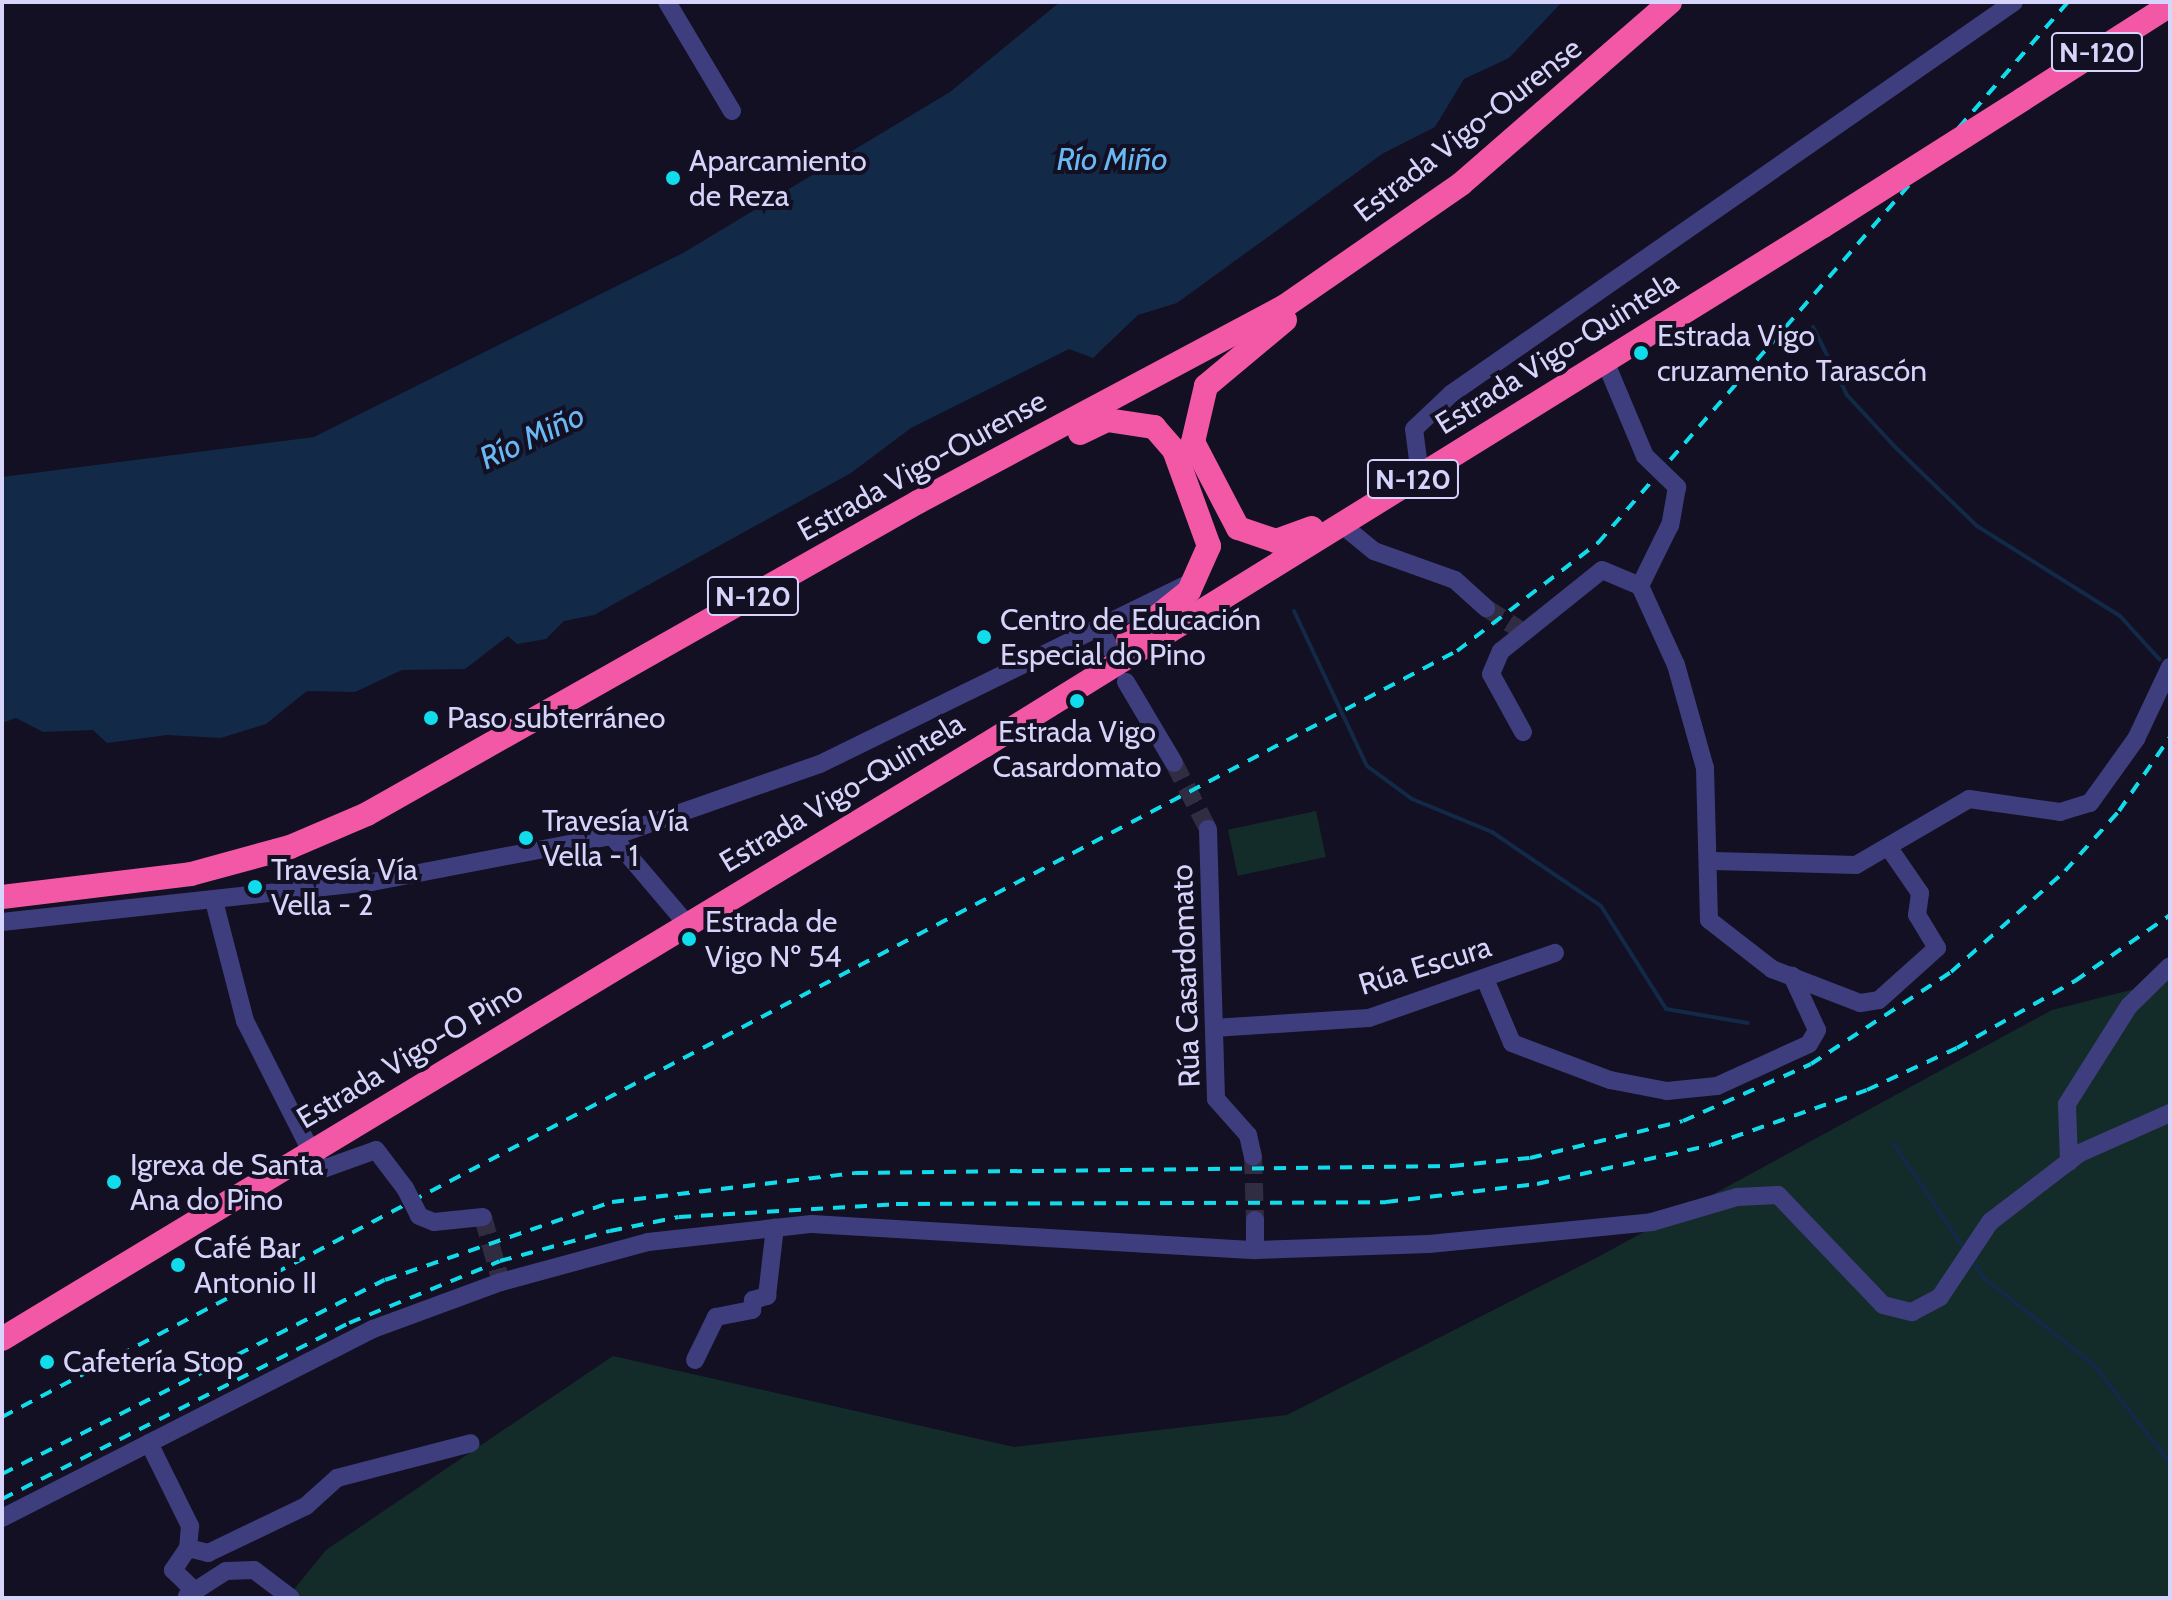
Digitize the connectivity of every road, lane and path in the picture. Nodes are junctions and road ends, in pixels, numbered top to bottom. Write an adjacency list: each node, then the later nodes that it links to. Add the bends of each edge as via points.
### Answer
1 (667, 2): 5 (street)
2 (1670, 2): 6 (highway, Estrada Vigo-Ourense / N-120)
3 (2014, 2): 8 (street, via 1451,394 1414,429)
4 (2166, 8): 7 (highway, Estrada Vigo-Quintela / N-120, bridge)
5 (732, 111)
6 (1461, 184): 8 (highway, via 1237,355 1206,386 1194,416 1200,462 1228,517 1254,536 1292,540 1390,482); 12 (highway, Estrada Vigo-Ourense / N-120, via 1285,306)
7 (1605, 361): 8 (highway, Estrada Vigo-Quintela / N-120); 11 (street, bridge, via 1645,456 1677,487 1670,525)
8 (1420, 475): 9 (highway, Estrada Vigo-Quintela / N-120)
9 (1341, 524): 13 (street, via 1374,551 1455,580); 15 (highway, Estrada Vigo-Quintela / N-120)
10 (1195, 580): 12 (highway, via 1209,546 1174,450 1154,427 1107,420); 14 (street); 16 (highway)
11 (1640, 586): 20 (street, via 1602,570 1501,651 1491,674); 26 (street, via 1676,665 1705,768)
12 (746, 600): 27 (highway, Estrada Vigo-Ourense / N-120, via 367,814 290,847 118,888)
13 (1486, 608)
14 (1099, 628): 16 (street); 24 (street, via 820,764)
15 (1142, 647): 18 (street); 19 (highway, Estrada Vigo-Quintela / N-120)
16 (1112, 651): 21 (highway)
17 (2170, 667): 25 (street, via 2136,739 2090,803 2060,812 1969,799)
18 (1126, 682): 19 (street); 22 (street)
19 (1073, 689): 21 (highway, Estrada Vigo-Quintela / N-120)
20 (1523, 732)
21 (984, 746): 30 (highway, Estrada Vigo-Quintela / N-120)
22 (1174, 763)
23 (1208, 829): 35 (street, Rúa Casardomato)
24 (612, 836): 28 (street, via 372,882); 30 (street)
25 (1889, 848): 26 (street, via 1834,868); 33 (street, via 1920,893 1917,915 1937,948 1879,1000 1860,1003)
26 (1713, 861): 33 (street, via 1709,920)
27 (2, 897)
28 (214, 901): 29 (street); 37 (street, via 245,1021)
29 (2, 922)
30 (687, 924): 37 (highway, Estrada Vigo-O Pino / N-120)
31 (1555, 953): 34 (street, Rúa Escura)
32 (2170, 966): 39 (street, via 2129,1006 2067,1104)
33 (1792, 976): 34 (street, via 1817,1030 1809,1044 1717,1086 1667,1091 1610,1080 1512,1043)
34 (1485, 979): 35 (street, Rúa Escura, via 1369,1018)
35 (1214, 1028): 38 (street, Rúa Casardomato, via 1216,1099 1248,1135)
36 (2170, 1113): 39 (street)
37 (312, 1153): 40 (street, bridge, via 323,1169 376,1150 419,1216 434,1222); 44 (highway, Estrada Vigo-O Pino / N-120)
38 (1253, 1156)
39 (2069, 1162): 43 (street, via 1990,1222 1940,1297 1912,1312 1883,1305 1778,1195 1737,1197 1652,1222 1429,1244)
40 (483, 1217)
41 (1255, 1220): 43 (street)
42 (775, 1227): 43 (street, via 948,1228); 45 (street, via 767,1296 753,1300 752,1310 716,1317); 46 (street, via 600,1251 501,1282 373,1329)
43 (1255, 1250)
44 (2, 1339)
45 (695, 1360)
46 (149, 1443): 48 (street); 49 (street, via 190,1526)
47 (471, 1443): 49 (street, via 337,1478 306,1506 208,1553)
48 (2, 1518)
49 (188, 1548): 50 (street, via 173,1570)
50 (189, 1594): 51 (street, via 226,1571 254,1570)
51 (291, 1598)

